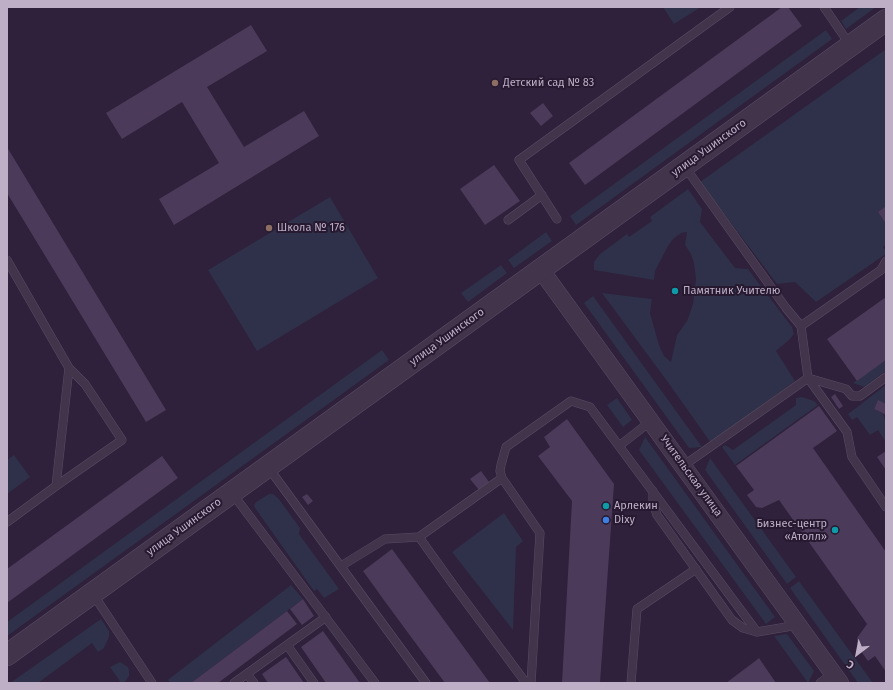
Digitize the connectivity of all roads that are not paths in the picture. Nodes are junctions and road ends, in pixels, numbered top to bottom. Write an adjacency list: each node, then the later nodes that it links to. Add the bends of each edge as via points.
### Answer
1 (824, 7): 4 (lane)
2 (727, 8): 6 (lane, via 519,160)
3 (886, 20): 4 (street, улица Ушинского)
4 (850, 46): 5 (street, улица Ушинского)
5 (684, 166): 11 (street, улица Ушинского); 12 (lane)
6 (542, 195): 7 (lane); 8 (lane)
7 (557, 219)
8 (508, 220)
9 (7, 260): 13 (lane)
10 (886, 261): 12 (lane, via 881,270)
11 (541, 270): 16 (street, Учительская улица); 19 (street, улица Ушинского)
12 (801, 326): 15 (lane)
13 (69, 368): 21 (lane); 21 (lane, via 85,384 122,440)
14 (886, 377): 15 (lane, via 860,396 852,396 846,389)
15 (808, 378): 18 (lane); 24 (lane, via 847,432 852,457)
16 (651, 421): 17 (lane); 18 (street, Учительская улица)
17 (619, 446): 20 (lane, via 590,407 571,401 506,447 500,471); 22 (lane)
18 (683, 466): 31 (street, Учительская улица)
19 (268, 467): 23 (street, улица Ушинского); 27 (lane)
20 (502, 478): 26 (lane); 44 (lane, via 540,533)
21 (56, 486): 25 (lane)
22 (653, 491): 28 (lane); 28 (lane, via 657,516)
23 (232, 492): 29 (street, улица Ушинского); 30 (lane)
24 (886, 507)
25 (7, 522)
26 (419, 537): 27 (lane, via 385,539); 43 (lane)
27 (341, 566): 42 (lane)
28 (700, 566): 32 (lane); 32 (lane, via 732,620 743,628); 45 (lane, via 637,609)
29 (92, 593): 34 (street, улица Ушинского); 37 (lane)
30 (326, 618): 33 (lane); 41 (lane)
31 (798, 625): 32 (lane); 36 (street, Учительская улица)
32 (757, 632)
33 (287, 645): 35 (lane); 40 (lane)
34 (7, 655)
35 (248, 674): 38 (lane); 39 (lane)
36 (831, 680)
37 (152, 683)
38 (234, 683)
39 (254, 683)
40 (314, 683)
41 (375, 683)
42 (426, 683)
43 (526, 683)
44 (530, 683)
45 (630, 683)

